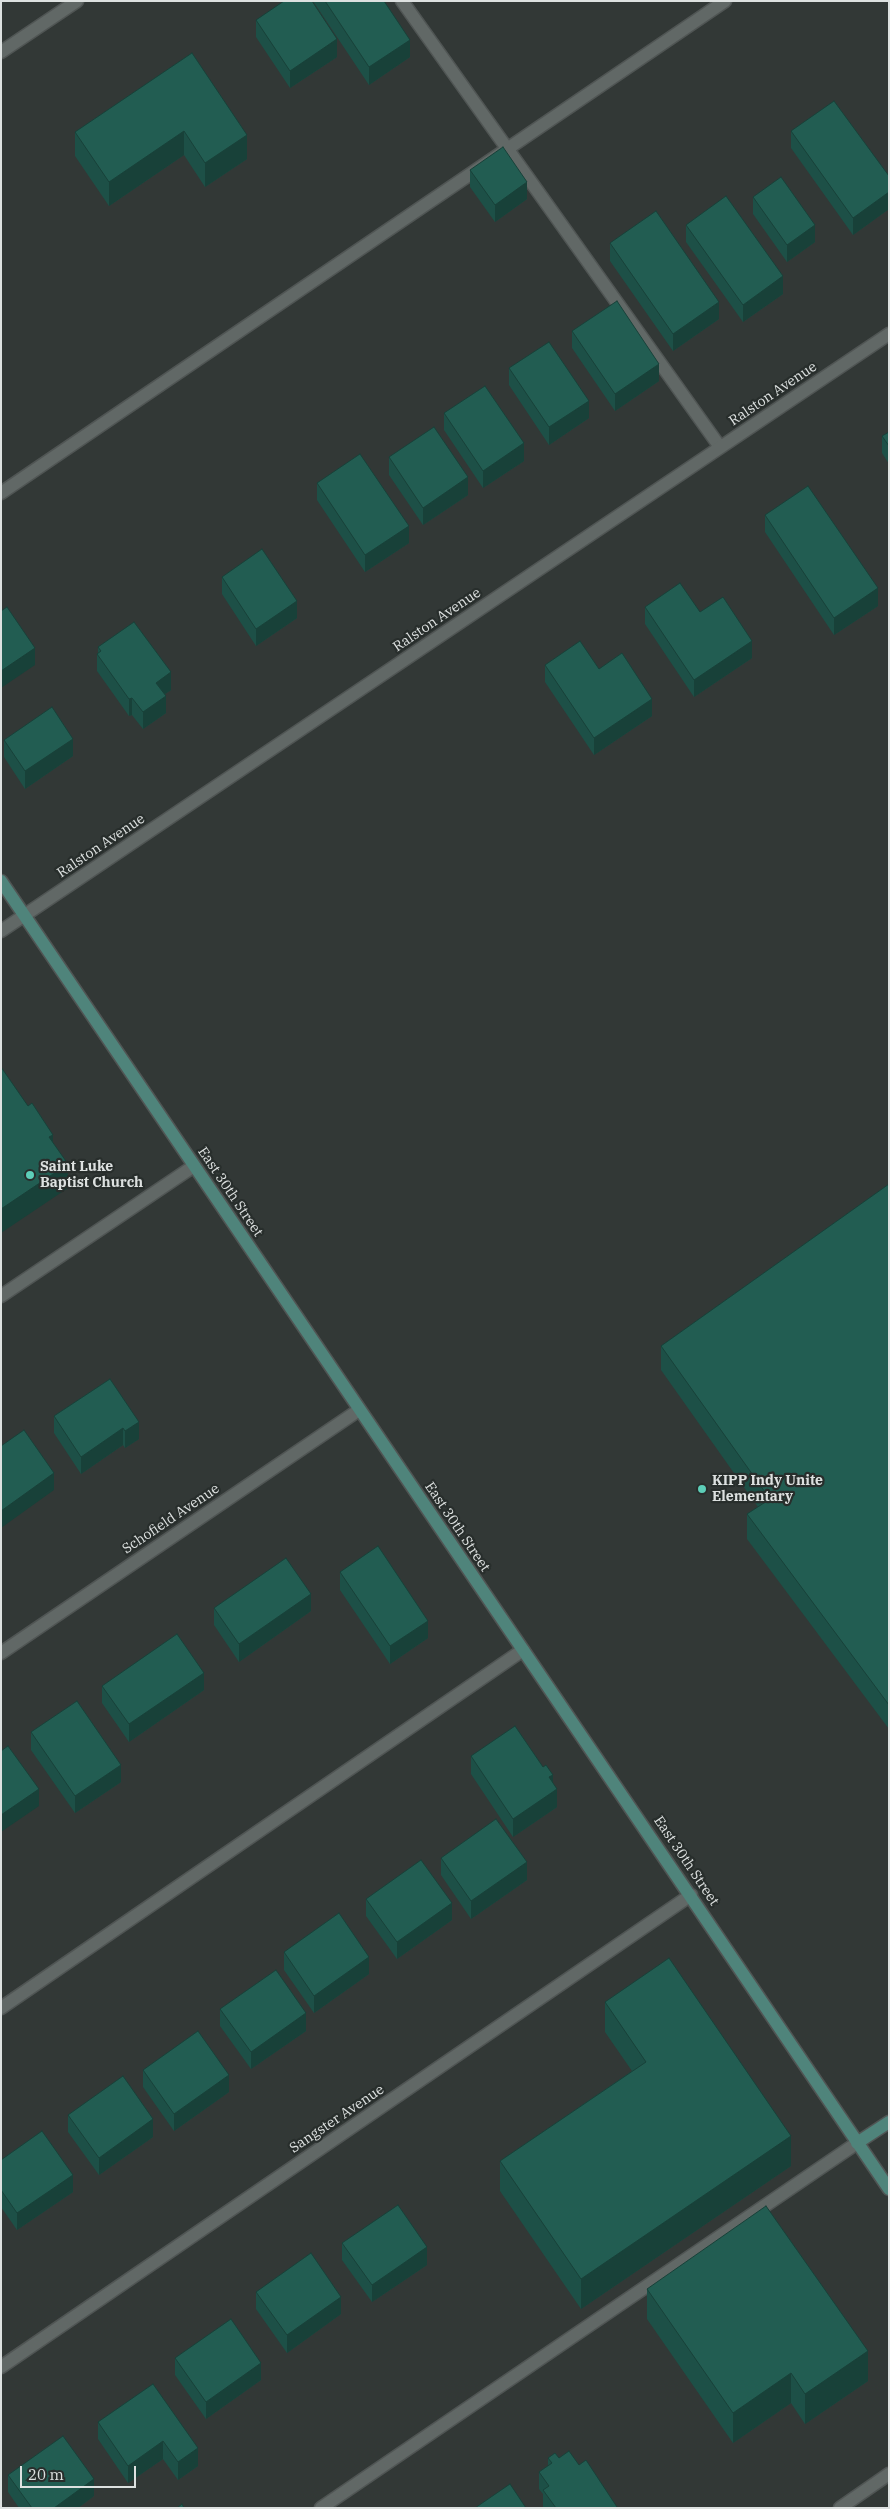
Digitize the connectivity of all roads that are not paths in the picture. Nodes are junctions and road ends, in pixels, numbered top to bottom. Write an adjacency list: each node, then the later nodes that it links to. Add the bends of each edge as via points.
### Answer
1 (77, 1): 4 (street)
2 (402, 1): 5 (street)
3 (725, 1): 5 (street)
4 (1, 52)
5 (507, 148): 7 (street); 8 (street)
6 (889, 334): 7 (street, Ralston Avenue)
7 (720, 447): 10 (street, Ralston Avenue)
8 (1, 493)
9 (1, 881): 10 (main road, East 30th Street)
10 (25, 915): 11 (street, Ralston Avenue); 12 (main road, East 30th Street)
11 (1, 931)
12 (194, 1166): 13 (street); 14 (main road, East 30th Street)
13 (1, 1296)
14 (359, 1410): 15 (main road, East 30th Street); 16 (street, Schofield Avenue)
15 (523, 1650): 17 (main road, East 30th Street); 18 (street)
16 (1, 1653)
17 (690, 1895): 20 (main road, East 30th Street); 22 (street, Sangster Avenue)
18 (1, 2008)
19 (889, 2122): 20 (main road)
20 (857, 2143): 21 (main road, East 30th Street); 24 (street)
21 (889, 2190)
22 (1, 2367)
23 (889, 2474): 25 (street)
24 (321, 2508)
25 (840, 2508)

